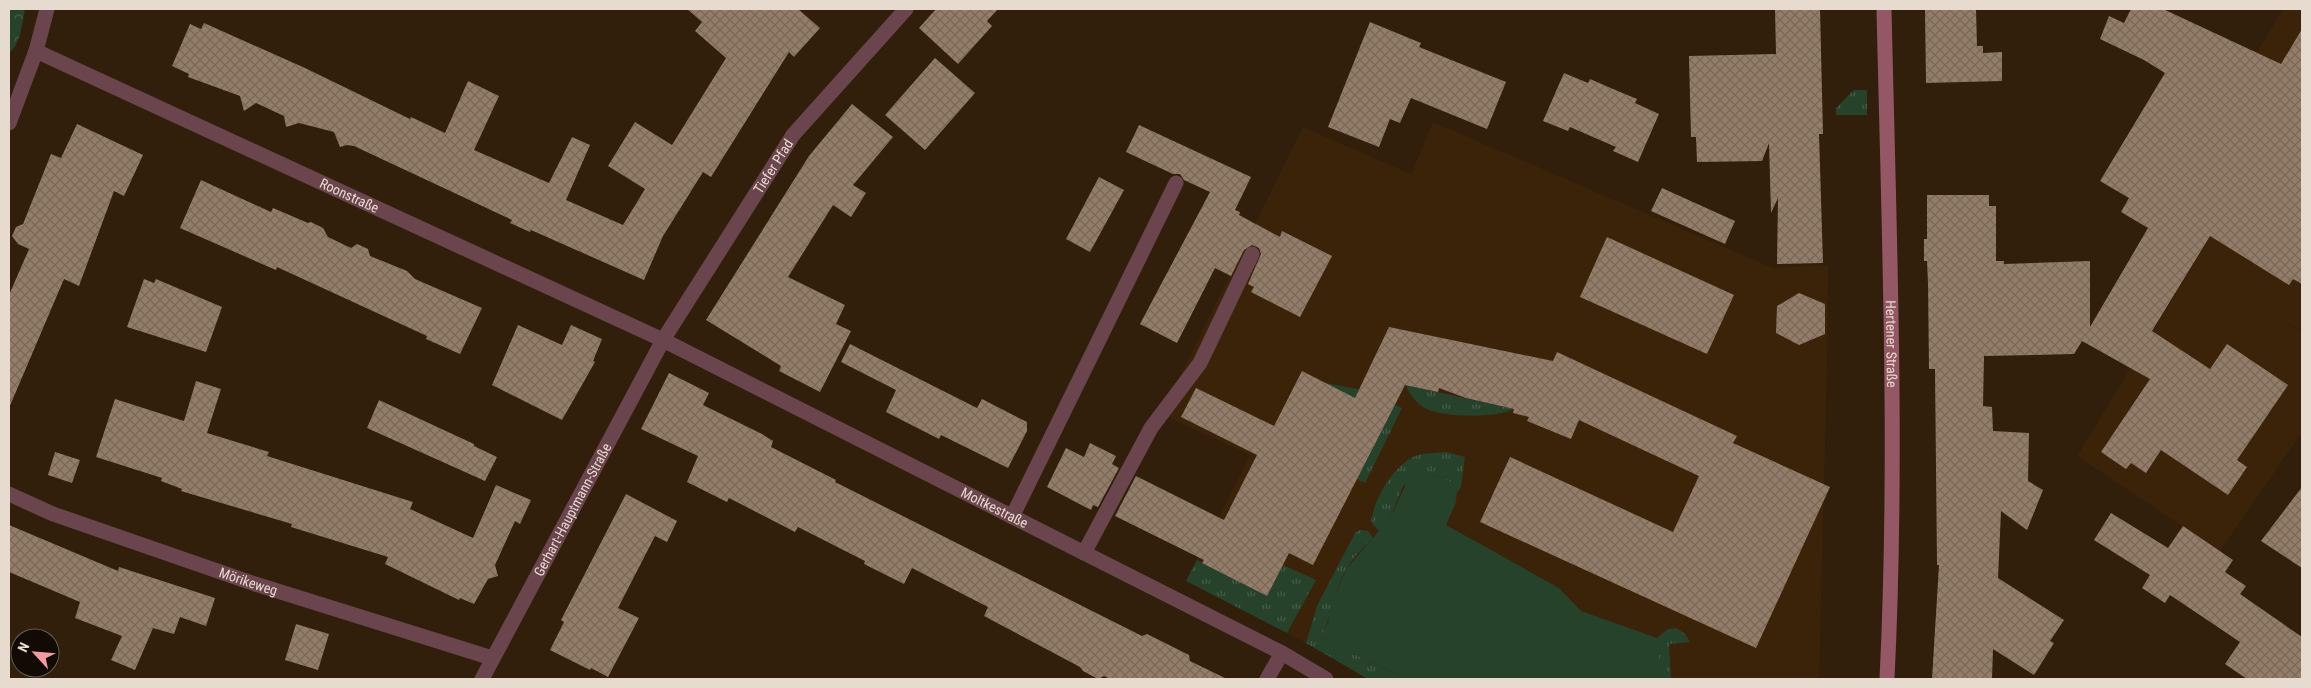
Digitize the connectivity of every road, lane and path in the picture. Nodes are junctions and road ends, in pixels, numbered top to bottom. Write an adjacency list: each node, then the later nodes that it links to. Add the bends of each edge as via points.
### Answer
1 (47, 9): 4 (street)
2 (906, 9): 9 (street, Tiefer Pfad, via 793,135)
3 (1884, 9): 18 (main road, Hertener Straße, via 1893,410)
4 (36, 51): 5 (street); 9 (street, Roonstraße)
5 (13, 95): 6 (street)
6 (9, 123)
7 (1176, 183): 11 (street)
8 (1252, 254): 12 (street, via 1200,363 1151,428)
9 (663, 340): 11 (street, Moltkestraße); 14 (street, Gerhart-Hauptmann-Straße)
10 (9, 494): 14 (street, Mörikeweg, via 54,514 255,584)
11 (1012, 517): 12 (street, Moltkestraße)
12 (1084, 553): 13 (street, Moltkestraße)
13 (1282, 654): 16 (street); 17 (street, Moltkestraße)
14 (492, 658): 15 (street, Gerhart-Hauptmann-Straße)
15 (482, 679)
16 (1267, 679)
17 (1326, 679)
18 (1888, 679)

